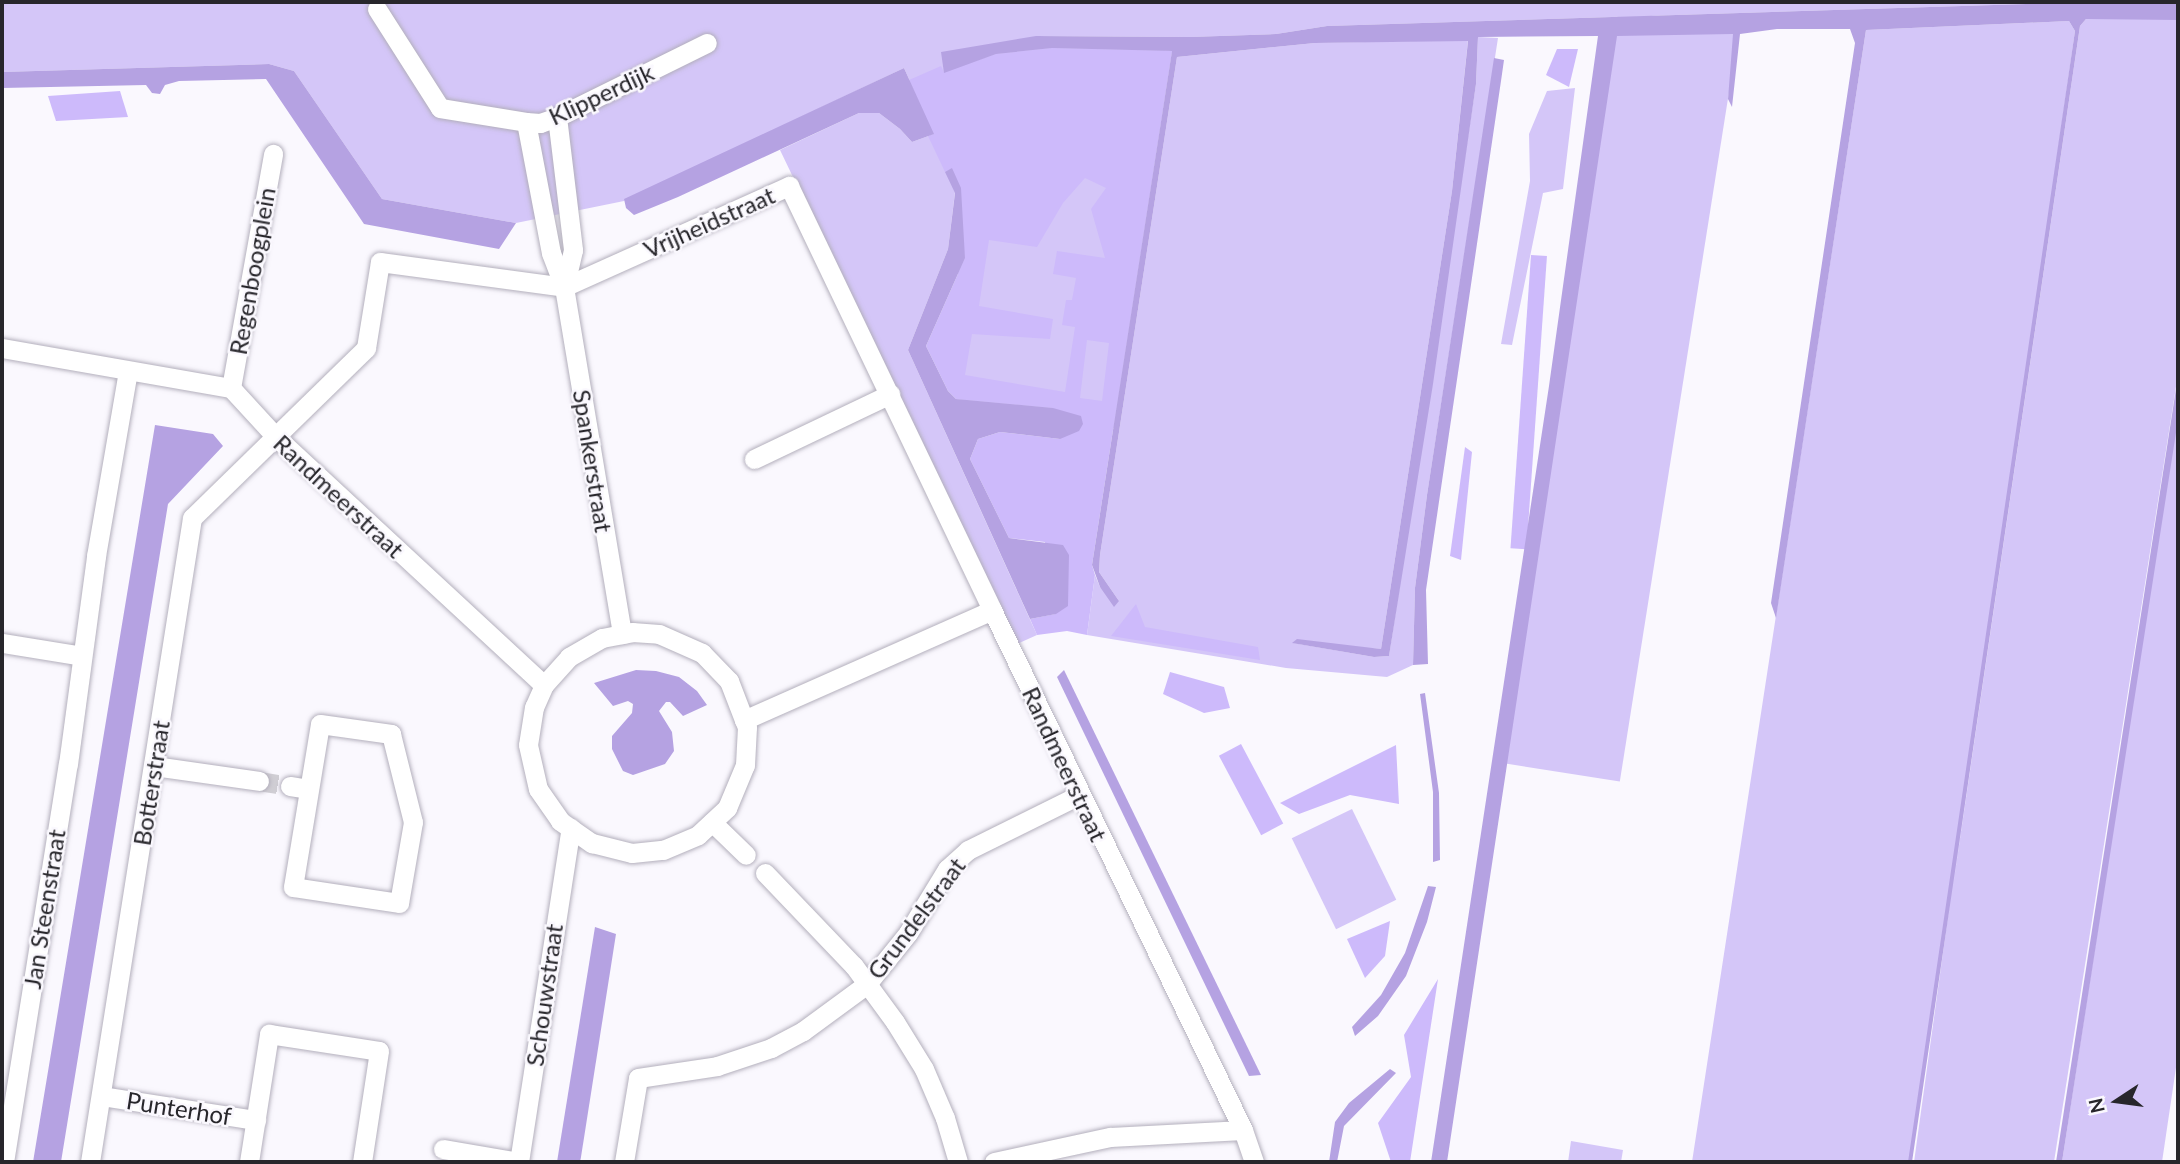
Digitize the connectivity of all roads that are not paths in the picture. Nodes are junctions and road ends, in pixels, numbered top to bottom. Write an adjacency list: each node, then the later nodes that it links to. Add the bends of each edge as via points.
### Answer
1 (377, 9): 4 (street, Klipperdijk, via 440,108)
2 (707, 43): 3 (street, Klipperdijk)
3 (557, 117): 4 (street, Klipperdijk); 6 (street, Spankerstraat, via 573,250)
4 (526, 122): 6 (street, Spankerstraat, via 551,253)
5 (273, 154): 9 (street, Regenboogplein)
6 (564, 287): 10 (street, Vrijheidstraat, via 789,186); 11 (street, via 380,262 366,348); 14 (street, Spankerstraat)
7 (2, 348): 8 (street)
8 (128, 371): 9 (street); 16 (street, Jan Steenstraat)
9 (231, 388): 11 (street, Randmeerstraat)
10 (890, 394): 12 (street); 13 (street, Vrijheidstraat)
11 (275, 437): 17 (street, Randmeerstraat); 19 (street, Botterstraat, via 192,518)
12 (754, 459)
13 (992, 610): 18 (street); 22 (street, Randmeerstraat)
14 (622, 634): 17 (street, via 602,638 569,657); 18 (street, via 659,635 702,653 729,681)
15 (2, 643): 16 (street)
16 (82, 656): 32 (street, Jan Steenstraat)
17 (544, 685): 24 (street, via 534,707 528,745 538,789 560,821)
18 (744, 720): 23 (street, via 746,765 727,808)
19 (154, 766): 20 (street); 28 (street, Botterstraat)
20 (259, 781)
21 (299, 787): 21 (street, via 293,887 399,903 413,822 391,734 320,724)
22 (1079, 795): 27 (street, Grundelstraat, via 961,856 947,869 908,933); 30 (street, Randmeerstraat)
23 (712, 822): 24 (street, via 698,835 663,850 632,853 592,843); 25 (street)
24 (571, 828): 36 (street, Schouwstraat)
25 (746, 855)
26 (765, 873): 27 (street)
27 (867, 984): 37 (street, Grundelstraat, via 803,1031 771,1048 717,1066 638,1078); 38 (street, via 924,1069)
28 (102, 1096): 29 (street, Punterhof); 33 (street, Botterstraat)
29 (256, 1120): 34 (street, Punterhof); 35 (street, Punterhof, via 269,1034 379,1051)
30 (1243, 1130): 39 (street, via 1110,1137); 40 (street, Randmeerstraat)
31 (443, 1149): 36 (street)
32 (4, 1162)
33 (90, 1162)
34 (249, 1162)
35 (362, 1162)
36 (519, 1162)
37 (624, 1162)
38 (958, 1162)
39 (994, 1162)
40 (1254, 1162)

